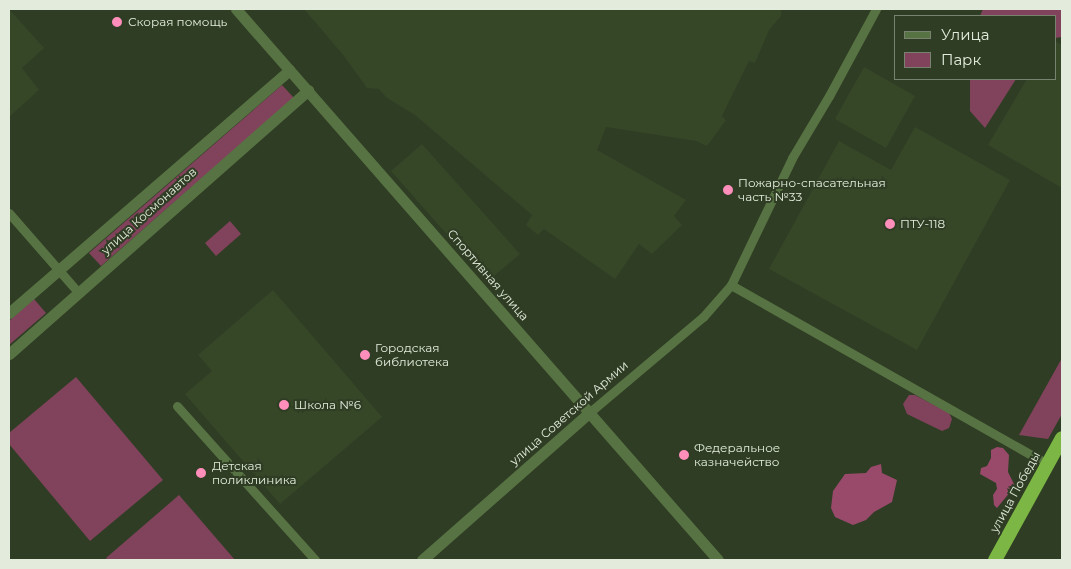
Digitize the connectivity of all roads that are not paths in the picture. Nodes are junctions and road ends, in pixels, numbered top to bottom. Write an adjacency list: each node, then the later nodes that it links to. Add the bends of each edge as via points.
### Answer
1 (236, 9): 3 (street, Спортивная улица)
2 (876, 9): 7 (street, улица Советской Армии, via 792,158)
3 (290, 70): 4 (street, Спортивная улица); 6 (street, улица Космонавтов)
4 (308, 90): 8 (street, улица Космонавтов); 12 (street, Спортивная улица)
5 (9, 214): 6 (street)
6 (59, 270): 8 (street); 9 (street, улица Космонавтов)
7 (731, 285): 12 (street, улица Советской Армии, via 703,317); 14 (street)
8 (78, 292): 10 (street, улица Космонавтов)
9 (9, 313)
10 (9, 354)
11 (177, 406): 15 (street)
12 (590, 412): 16 (street, улица Советской Армии); 17 (street, Спортивная улица)
13 (1062, 438): 14 (highway, улица Победы)
14 (1048, 464): 18 (highway, улица Победы)
15 (315, 560)
16 (422, 560)
17 (718, 560)
18 (995, 560)

